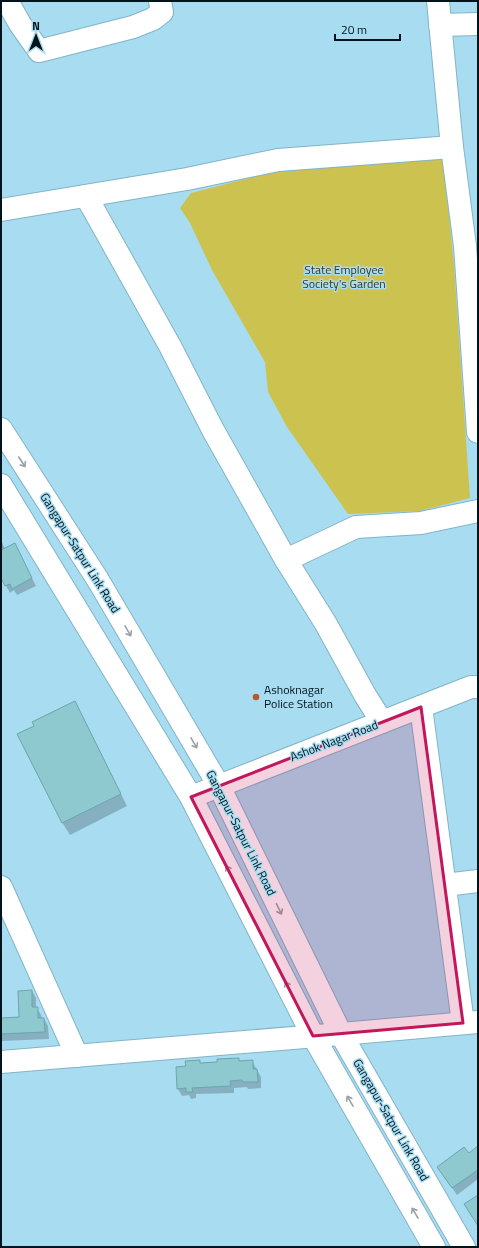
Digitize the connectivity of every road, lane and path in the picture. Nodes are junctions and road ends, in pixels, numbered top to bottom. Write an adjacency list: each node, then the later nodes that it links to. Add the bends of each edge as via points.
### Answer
1 (7, 1): 2 (street, via 39,51 134,27 162,12)
2 (160, 1)
3 (438, 1): 5 (street)
4 (478, 24): 5 (street)
5 (440, 25): 6 (street)
6 (452, 147): 7 (street, via 278,160); 10 (street, via 465,246)
7 (86, 196): 8 (street); 13 (street)
8 (1, 210)
9 (1, 429): 17 (street, Gangapur-Satpur Link Road, one-way to 17, via 98,580)
10 (478, 432)
11 (1, 486): 18 (street)
12 (478, 511): 13 (street, via 421,523 356,527)
13 (286, 560): 16 (street)
14 (478, 687): 15 (street, Ashok Nagar Road)
15 (421, 707): 16 (street, Ashok Nagar Road); 20 (street)
16 (382, 722): 17 (street, Ashok Nagar Road)
17 (219, 786): 18 (street, Ashok Nagar Road); 23 (street, Gangapur-Satpur Link Road, one-way to 23)
18 (191, 797): 24 (street, one-way to 18)
19 (478, 881): 20 (street)
20 (445, 885): 22 (street)
21 (2, 890): 25 (street)
22 (471, 1023): 23 (street)
23 (341, 1034): 24 (street); 28 (street, Gangapur-Satpur Link Road)
24 (313, 1036): 25 (street); 27 (street, one-way to 24)
25 (77, 1056): 26 (street)
26 (1, 1062)
27 (434, 1247)
28 (464, 1247)

